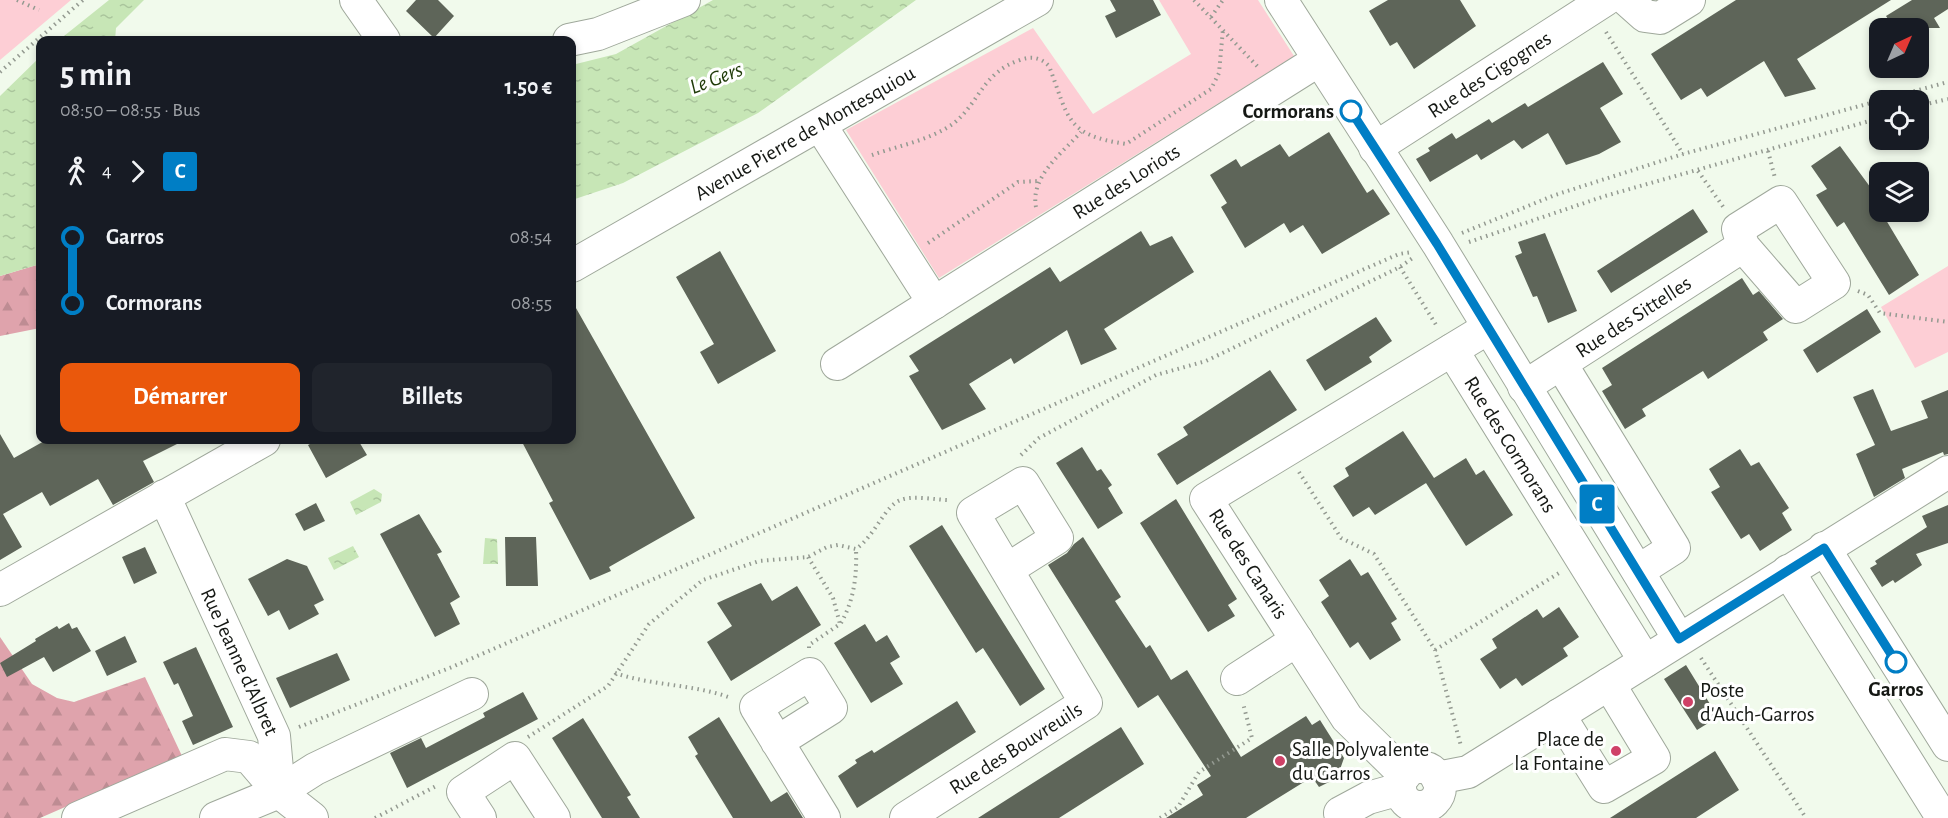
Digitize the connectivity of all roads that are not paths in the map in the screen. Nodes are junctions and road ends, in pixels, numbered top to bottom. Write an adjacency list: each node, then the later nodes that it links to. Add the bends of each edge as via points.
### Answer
1 (356, 0): 8 (street)
2 (684, 0): 9 (street, via 598,34)
3 (1038, 0): 11 (street, Avenue Pierre de Montesquiou)
4 (1281, 0): 10 (street, Rue des Cormorans)
5 (1627, 0): 6 (street, via 1645,16 1660,18)
6 (1689, 0)
7 (1598, 4): 12 (street, Rue des Cigognes)
8 (381, 36)
9 (576, 39)
10 (1319, 60): 12 (street, Rue des Cormorans); 15 (street, Rue des Loriots)
11 (820, 124): 14 (street, Avenue Pierre de Montesquiou); 15 (street)
12 (1375, 148): 16 (street, Rue des Cormorans)
13 (1741, 237): 13 (street, Rue des Sittelles, via 1796,307 1834,283 1781,202); 19 (street, Rue des Sittelles)
14 (576, 264)
15 (934, 303): 18 (street, Rue des Loriots)
16 (1488, 328): 17 (street, Rue des Canaris); 20 (street, Rue des Cormorans)
17 (1452, 350): 30 (street, Rue des Canaris, via 1206,499); 31 (street, Rue des Cormorans)
18 (837, 364)
19 (1561, 364): 20 (street, Rue des Sittelles); 27 (street, via 1674,548)
20 (1524, 387): 27 (street, Rue des Cormorans)
21 (257, 444): 23 (street)
22 (1948, 472): 24 (street)
23 (164, 496): 28 (street); 39 (street, Rue Jeanne d'Albret, via 274,736)
24 (1824, 548): 26 (street); 37 (street)
25 (1008, 568): 48 (street, Rue des Bouvreuils, via 1086,703)
26 (1788, 571): 29 (street); 41 (street)
27 (1638, 572): 29 (street, Rue des Cormorans)
28 (0, 590)
29 (1683, 637): 31 (street)
30 (1297, 640): 32 (street); 38 (street, Rue des Canaris, via 1347,718)
31 (1645, 661): 33 (street)
32 (1237, 679)
33 (1609, 684): 35 (street); 35 (street, via 1654,758 1604,788)
34 (472, 694): 39 (street, via 315,769)
35 (1559, 715): 40 (street, via 1468,772)
36 (777, 741): 36 (street, via 756,707 810,674 831,708); 47 (street)
37 (1948, 745)
38 (1402, 782): 40 (street, via 1418,768 1432,772); 49 (street, via 1340,813)
39 (279, 792): 43 (street, via 249,758 225,754); 44 (street); 45 (street)
40 (1434, 800)
41 (1942, 812)
42 (542, 814): 46 (street, via 515,758 463,792)
43 (78, 818)
44 (216, 818)
45 (312, 818)
46 (480, 818)
47 (824, 818)
48 (906, 818)
49 (1343, 818)

